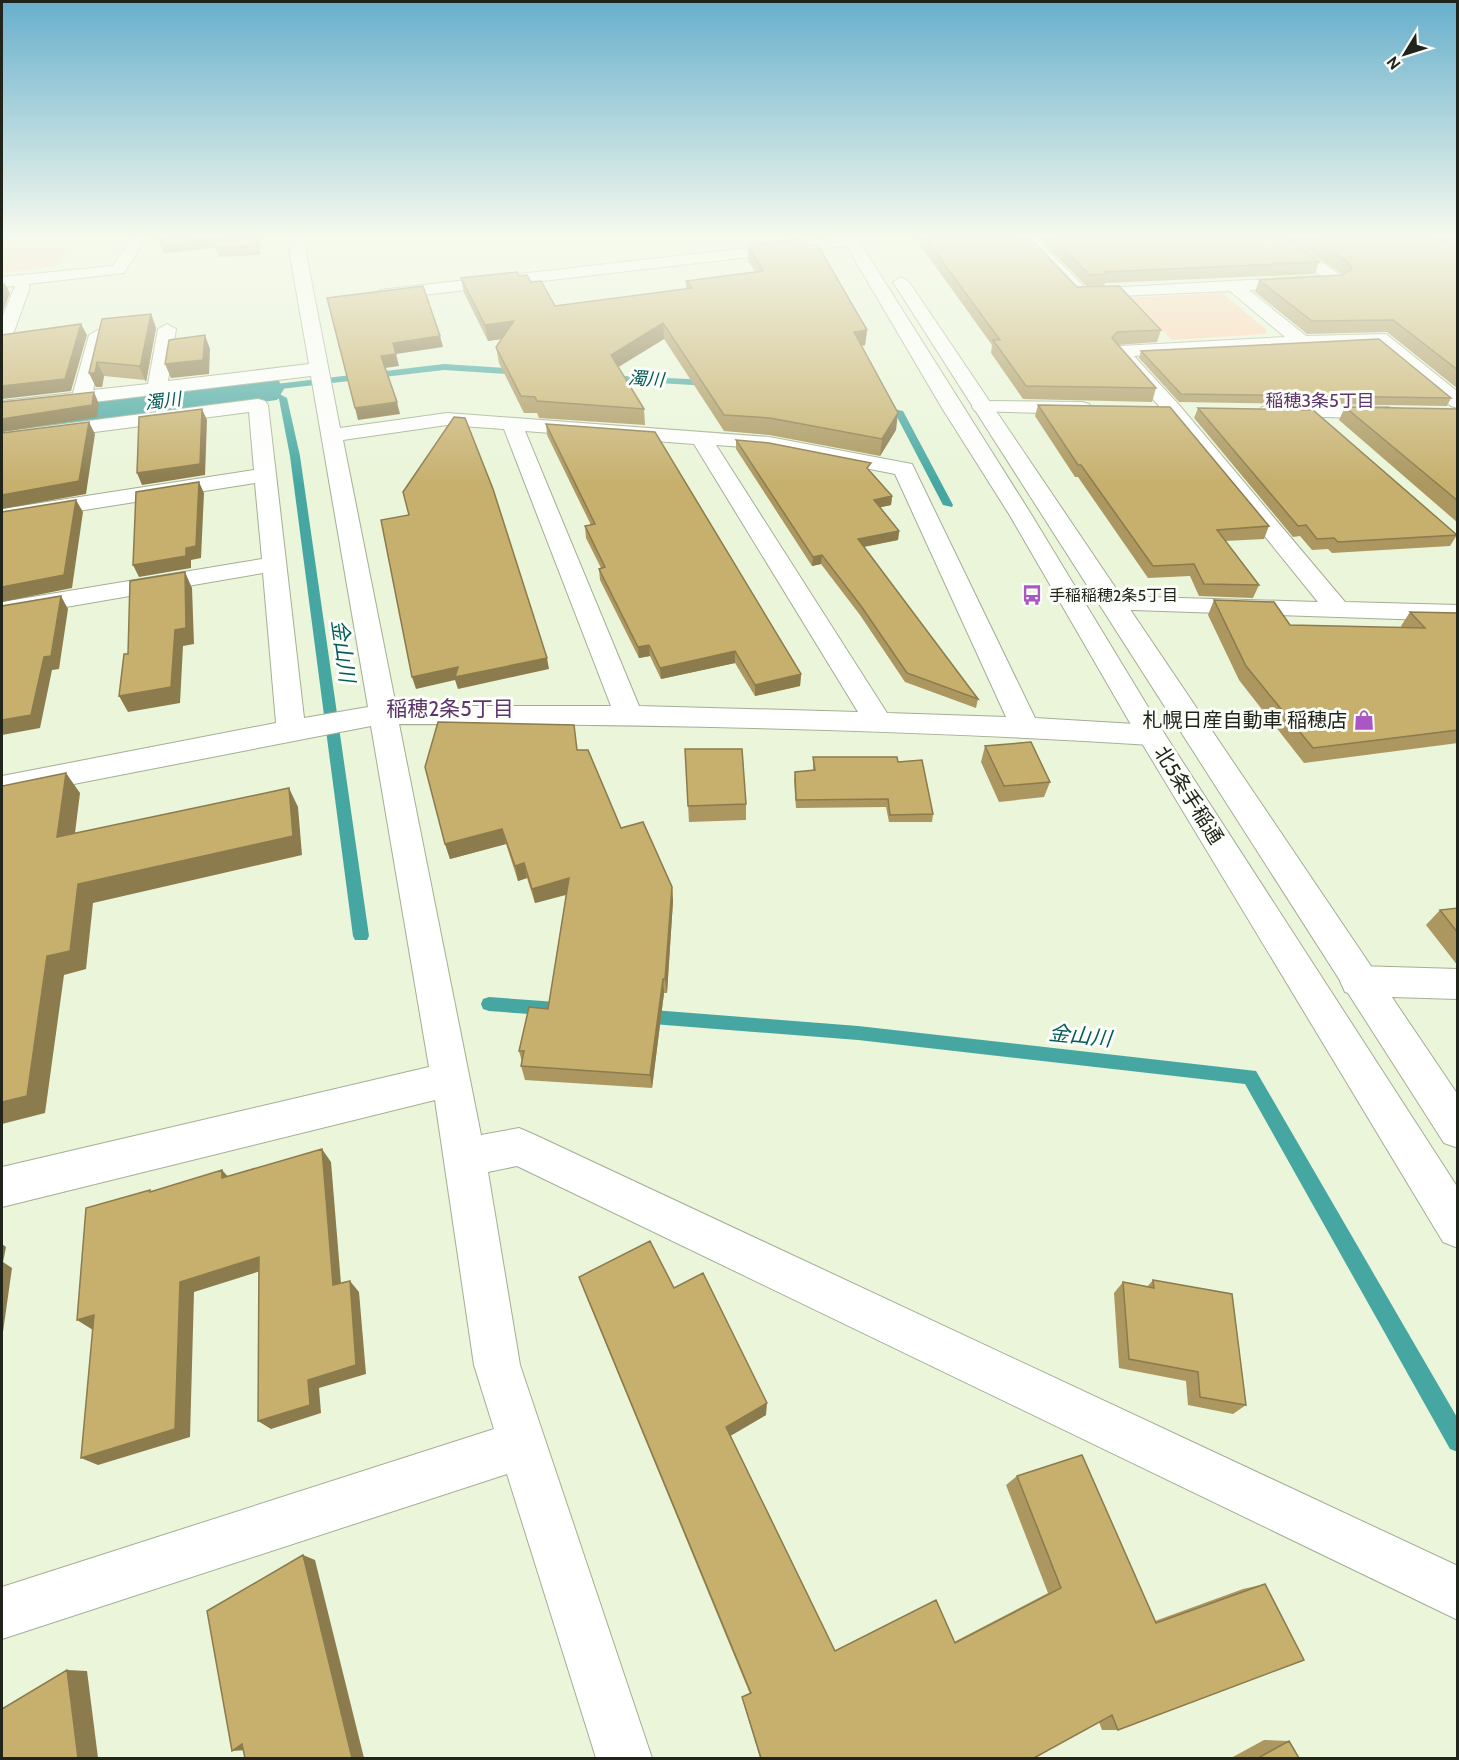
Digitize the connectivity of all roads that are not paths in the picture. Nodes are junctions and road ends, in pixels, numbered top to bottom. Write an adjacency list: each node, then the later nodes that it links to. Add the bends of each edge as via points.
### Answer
1 (9, 320): 8 (main road)
2 (316, 320): 10 (main road)
3 (904, 320): 40 (main road, 北5条手稲通, via 952,408)
4 (919, 320): 14 (main road, 北5条手稲通)
5 (1276, 320): 9 (main road)
6 (167, 328): 11 (main road)
7 (98, 335): 12 (main road)
8 (2, 339)
9 (1302, 342): 17 (main road, via 1120,351); 19 (main road, via 1380,338)
10 (320, 379): 11 (main road); 25 (main road)
11 (157, 388): 12 (main road)
12 (82, 397): 13 (main road)
13 (2, 407)
14 (982, 407): 15 (main road); 31 (main road, 北5条手稲通)
15 (1104, 409)
16 (1150, 410): 17 (main road)
17 (1173, 410): 18 (main road); 33 (main road)
18 (1196, 410)
19 (1454, 410)
20 (1255, 411): 21 (main road)
21 (1313, 411): 22 (main road); 24 (main road)
22 (1413, 413)
23 (512, 424): 25 (main road, via 447,419); 27 (main road); 36 (main road)
24 (1339, 434)
25 (330, 436): 35 (main road)
26 (2, 438): 28 (main road, via 258,405)
27 (701, 438): 37 (main road); 38 (main road, via 769,443 904,469)
28 (265, 476): 29 (main road); 30 (main road)
29 (2, 516)
30 (274, 564): 32 (main road); 39 (main road)
31 (1113, 604): 33 (main road); 42 (main road, 北5条手稲通)
32 (2, 610)
33 (1339, 611): 34 (main road)
34 (1458, 613)
35 (382, 715): 36 (main road); 39 (main road); 44 (main road)
36 (629, 715): 37 (main road)
37 (878, 722): 38 (main road)
38 (1025, 727): 40 (main road)
39 (301, 728): 41 (main road)
40 (1151, 735): 48 (main road, 北5条手稲通)
41 (2, 787)
42 (1358, 981): 43 (main road); 45 (main road, 北5条手稲通)
43 (1458, 984)
44 (450, 1079): 46 (main road); 47 (main road)
45 (1458, 1130)
46 (465, 1156): 49 (main road, via 497,1365); 50 (main road, via 519,1147)
47 (2, 1187)
48 (1458, 1227)
49 (521, 1444): 51 (main road); 52 (main road)
50 (1458, 1594)
51 (2, 1613)
52 (624, 1758)

